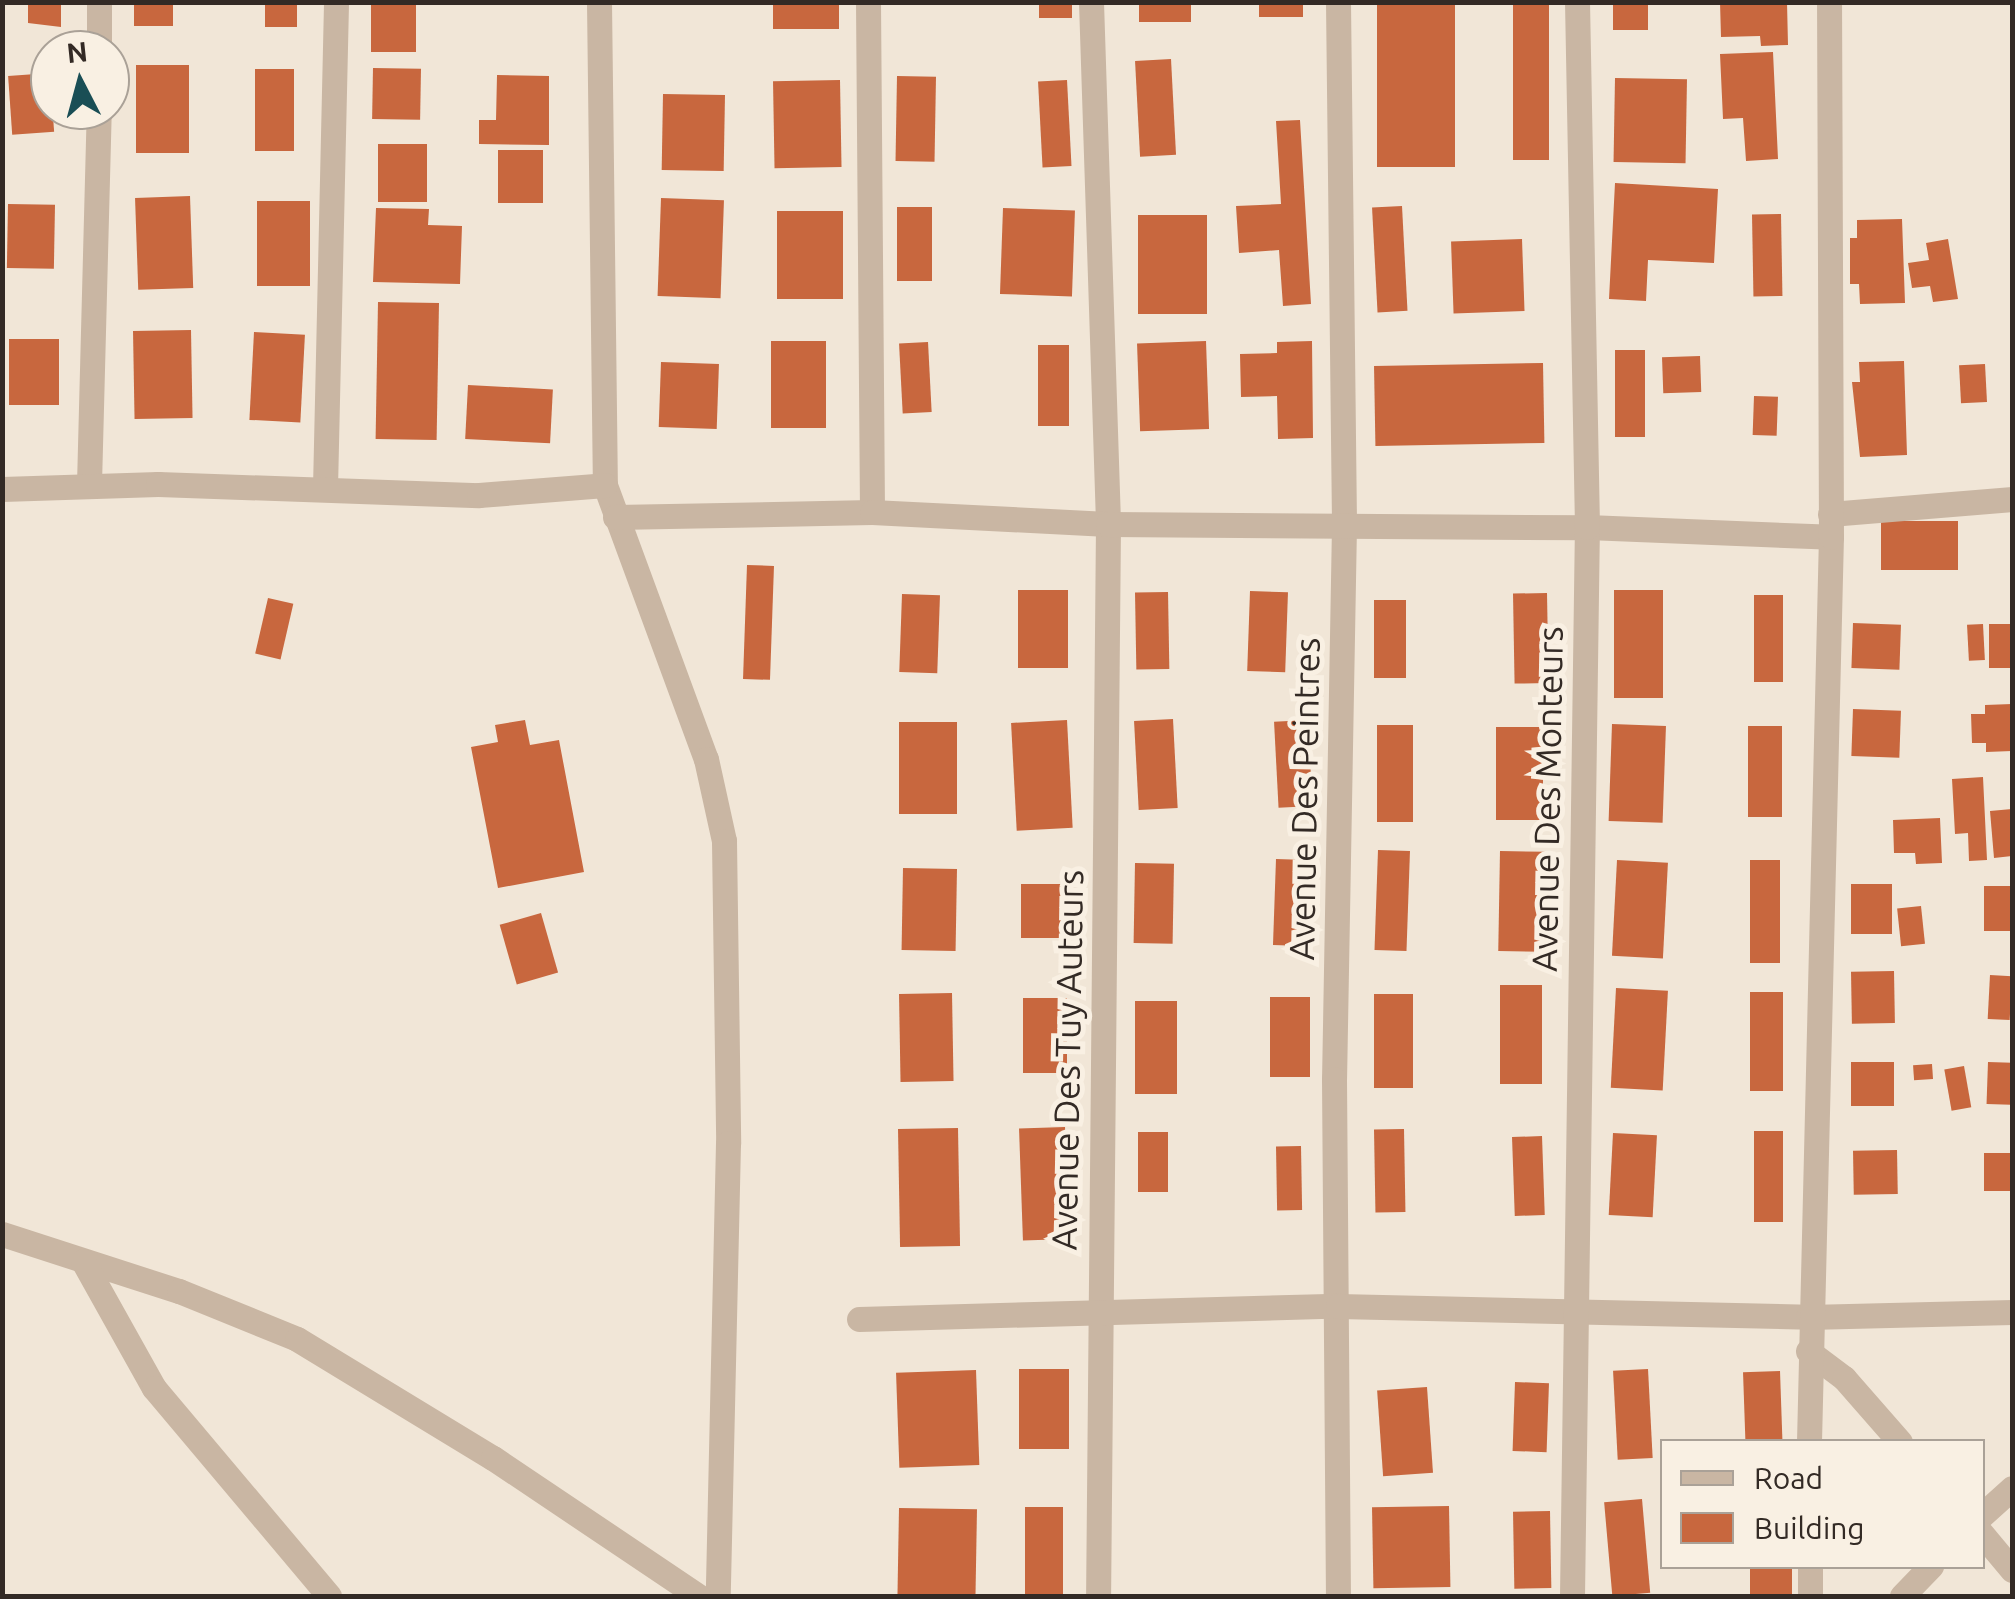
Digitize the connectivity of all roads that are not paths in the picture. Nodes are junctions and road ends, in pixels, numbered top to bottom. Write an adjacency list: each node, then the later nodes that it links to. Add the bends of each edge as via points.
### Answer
1 (98, 2): 9 (street)
2 (336, 2): 13 (street)
3 (599, 2): 12 (street)
4 (868, 2): 16 (street)
5 (1091, 2): 18 (street, Avenue Des Tuy Auteurs)
6 (1338, 2): 19 (street, Avenue Des Peintres)
7 (1576, 2): 21 (street, Avenue Des Monteurs)
8 (1829, 2): 20 (street)
9 (99, 30)
10 (99, 130): 11 (street)
11 (90, 484): 13 (street); 14 (street)
12 (606, 485): 13 (street, via 480,495); 17 (street)
13 (326, 488)
14 (2, 490)
15 (2012, 499): 20 (street)
16 (872, 512): 17 (street); 18 (street)
17 (615, 517): 41 (street, via 706,759 724,841 728,1143)
18 (1108, 524): 19 (street); 25 (street, Avenue Des Tuy Auteurs)
19 (1344, 525): 21 (street); 24 (street, Avenue Des Peintres, via 1334,1079)
20 (1830, 526): 21 (street); 28 (street)
21 (1588, 527): 26 (street, Avenue Des Monteurs)
22 (2, 1234): 23 (street)
23 (82, 1261): 39 (street, via 154,1388); 40 (street, via 297,1339 493,1458)
24 (1338, 1306): 25 (street); 26 (street); 43 (street, Avenue Des Peintres)
25 (1099, 1308): 29 (street); 42 (street, Avenue Des Tuy Auteurs)
26 (1572, 1310): 28 (street); 44 (street, Avenue Des Monteurs)
27 (2012, 1312): 28 (street)
28 (1808, 1317): 30 (street)
29 (859, 1319)
30 (1808, 1352): 31 (street); 32 (street, via 1844,1378)
31 (1809, 1439)
32 (1897, 1439)
33 (2012, 1488): 34 (street)
34 (1985, 1512)
35 (1985, 1538): 38 (street)
36 (1810, 1569): 45 (street)
37 (1927, 1569): 46 (street)
38 (2012, 1570)
39 (329, 1596)
40 (698, 1596)
41 (718, 1596)
42 (1098, 1596)
43 (1338, 1596)
44 (1572, 1596)
45 (1810, 1596)
46 (1902, 1596)

